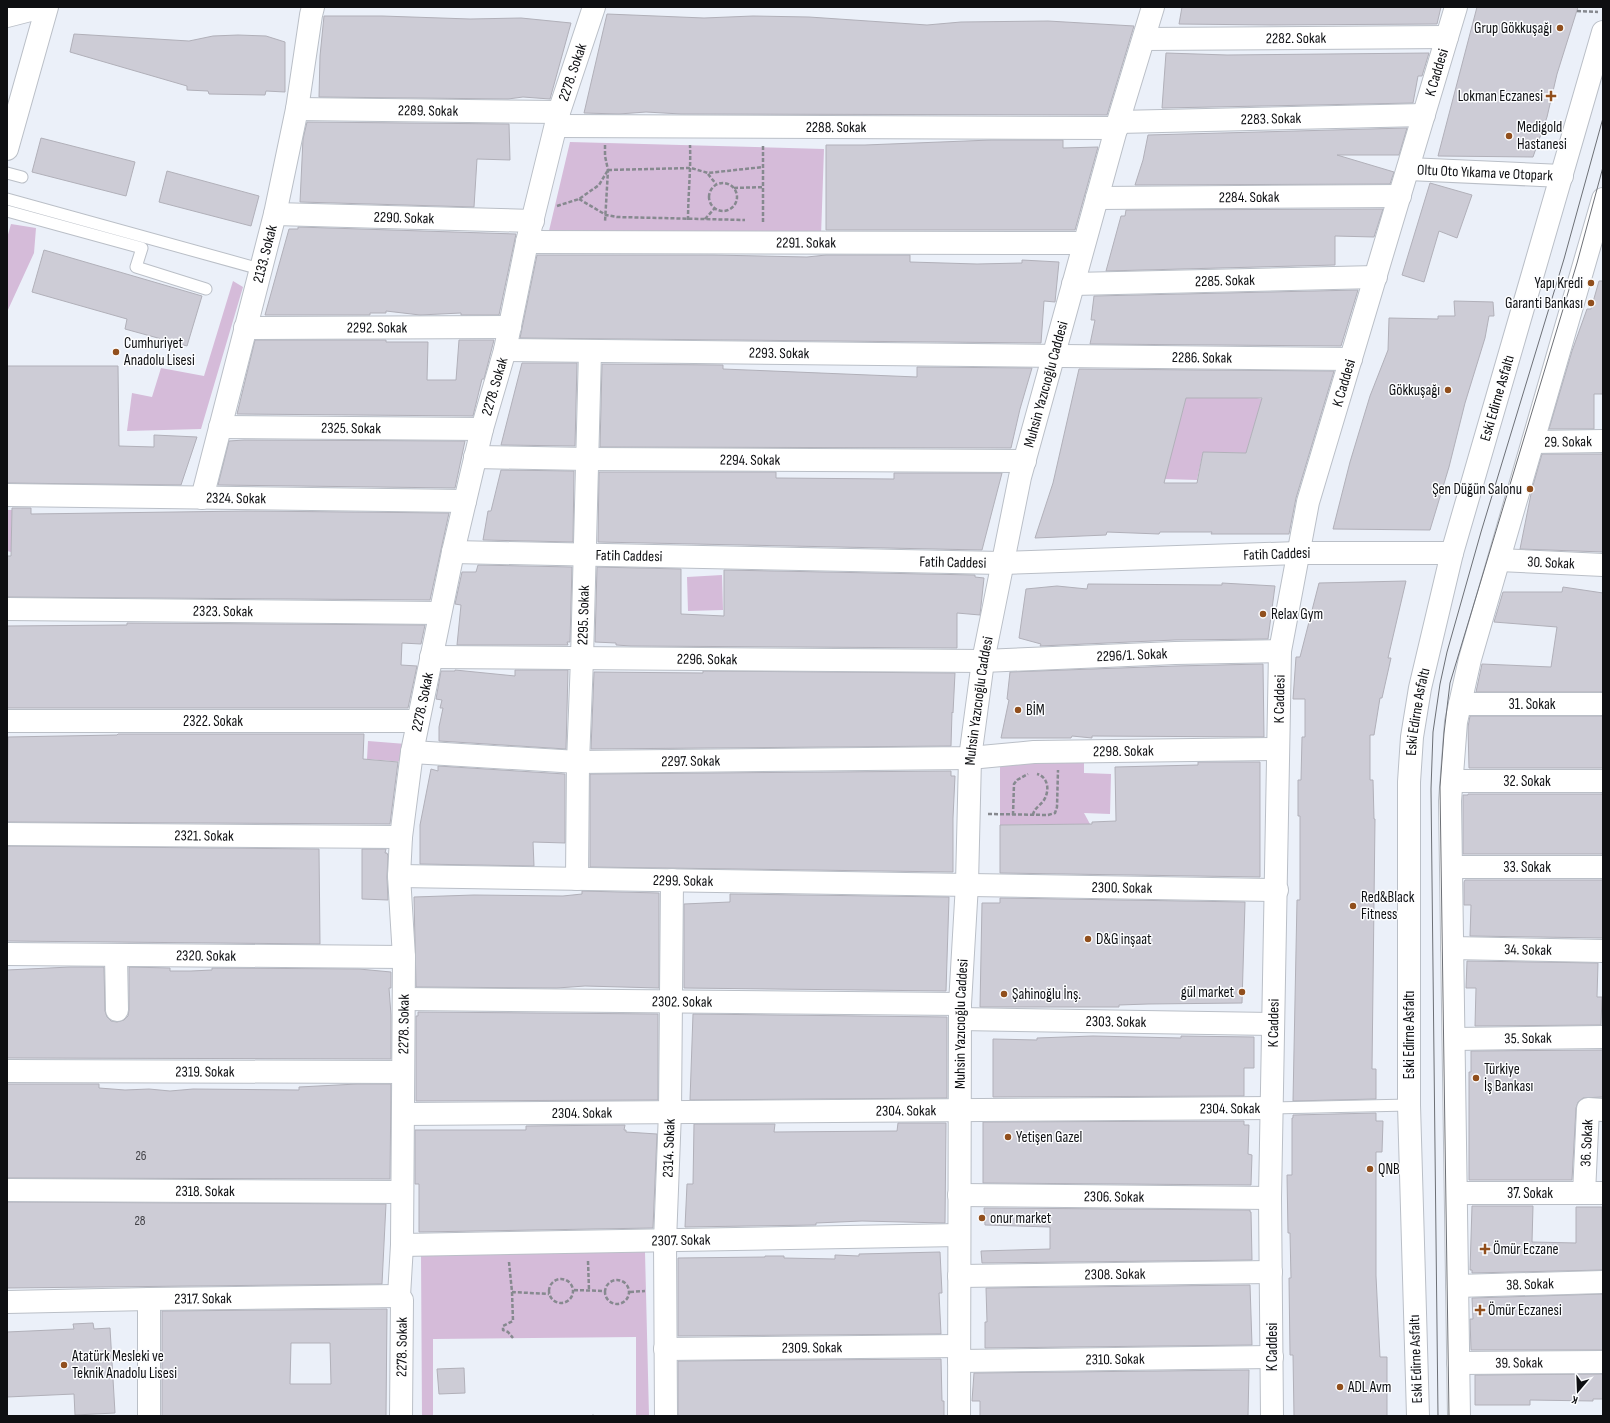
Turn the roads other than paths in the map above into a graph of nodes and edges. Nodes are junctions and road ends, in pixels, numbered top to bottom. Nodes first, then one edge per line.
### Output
1 (42, 7) edge
2 (47, 7) edge
3 (313, 7) edge
4 (594, 7) edge
5 (1153, 7) edge
6 (1456, 7) edge
7 (7, 16) edge
8 (1601, 22) edge
9 (1447, 37) junction
10 (1144, 39) junction
11 (297, 109) junction
12 (1424, 115) junction
13 (558, 119) junction
14 (1117, 125) junction
15 (7, 149) edge
16 (1408, 168) junction
17 (7, 173) edge
18 (1562, 176) junction
19 (22, 177) dead end
20 (1400, 196) junction
21 (1097, 198) junction
22 (7, 199) edge
23 (1603, 199) edge
24 (7, 211) edge
25 (275, 214) junction
26 (532, 221) junction
27 (527, 242) junction
28 (1084, 243) junction
29 (260, 269) junction
30 (1376, 277) junction
31 (1073, 284) junction
32 (206, 289) dead end
33 (510, 327) junction
34 (245, 328) junction
35 (505, 350) junction
36 (590, 351) junction
37 (1052, 357) junction
38 (1351, 359) junction
39 (220, 427) junction
40 (482, 429) junction
41 (1603, 441) edge
42 (1533, 442) junction
43 (475, 457) junction
44 (587, 459) junction
45 (1025, 461) junction
46 (7, 495) edge
47 (202, 498) junction
48 (465, 501) junction
49 (453, 552) junction
50 (1298, 553) junction
51 (1452, 554) junction
52 (585, 555) junction
53 (1499, 560) junction
54 (1002, 563) junction
55 (1603, 565) edge
56 (7, 609) edge
57 (440, 613) junction
58 (1280, 652) junction
59 (431, 657) junction
60 (582, 659) junction
61 (983, 661) junction
62 (1460, 704) junction
63 (1603, 704) edge
64 (7, 720) edge
65 (418, 721) junction
66 (1277, 749) junction
67 (412, 752) junction
68 (970, 758) junction
69 (578, 762) junction
70 (1452, 781) junction
71 (1603, 781) edge
72 (7, 834) edge
73 (401, 837) junction
74 (1603, 867) edge
75 (1451, 868) junction
76 (399, 876) junction
77 (577, 879) junction
78 (672, 880) junction
79 (967, 884) junction
80 (1277, 890) junction
81 (1452, 948) junction
82 (1603, 951) edge
83 (7, 954) edge
84 (116, 955) junction
85 (404, 957) junction
86 (404, 999) junction
87 (671, 1001) junction
88 (116, 1010) dead end
89 (960, 1011) junction
90 (1273, 1024) junction
91 (1603, 1037) edge
92 (1454, 1039) junction
93 (7, 1071) edge
94 (403, 1072) junction
95 (1409, 1105) junction
96 (1272, 1108) junction
97 (960, 1110) junction
98 (1603, 1110) edge
99 (670, 1112) junction
100 (403, 1114) junction
101 (7, 1190) edge
102 (402, 1192) junction
103 (1456, 1193) junction
104 (1594, 1193) edge
105 (959, 1194) junction
106 (1270, 1198) junction
107 (959, 1235) junction
108 (665, 1241) junction
109 (402, 1245) junction
110 (1271, 1272) junction
111 (959, 1276) junction
112 (1603, 1282) edge
113 (1457, 1286) junction
114 (398, 1296) junction
115 (149, 1299) junction
116 (7, 1302) edge
117 (666, 1349) junction
118 (959, 1353) junction
119 (1272, 1356) junction
120 (1603, 1362) edge
121 (1458, 1363) junction
122 (149, 1416) edge
123 (401, 1416) edge
124 (666, 1416) edge
125 (960, 1416) edge
126 (1272, 1416) edge
127 (1418, 1416) edge
128 (1459, 1416) edge

1 - 7 street
2 - 15 street
3 - 11 street, 2133. Sokak
4 - 13 street, 2278. Sokak
5 - 10 street, Muhsin Yazıcıoğlu Caddesi
6 - 9 street, K Caddesi
8 - 18 street, Eski Edirne Asfaltı
9 - 10 street, 2282. Sokak
9 - 12 street, K Caddesi
10 - 14 street, Muhsin Yazıcıoğlu Caddesi
11 - 13 street, 2289. Sokak
11 - 25 street, 2133. Sokak
12 - 14 street, 2283. Sokak
12 - 16 street, K Caddesi
13 - 14 street, 2288. Sokak
13 - 26 street, 2278. Sokak
14 - 21 street, Muhsin Yazıcıoğlu Caddesi
16 - 18 street, Oltu Oto Yıkama ve Otopark
16 - 20 street, K Caddesi
17 - 19 lane
18 - 51 street, Eski Edirne Asfaltı
20 - 21 street, 2284. Sokak
20 - 30 street, K Caddesi
21 - 28 street, Muhsin Yazıcıoğlu Caddesi
22 - 29 lane
23 - 42 street
24 - 32 lane
25 - 26 street, 2290. Sokak
25 - 29 street, 2133. Sokak
26 - 27 street, 2278. Sokak
27 - 28 street, 2291. Sokak
27 - 33 street, 2278. Sokak
28 - 31 street, Muhsin Yazıcıoğlu Caddesi
29 - 34 street, 2133. Sokak
30 - 31 street, 2285. Sokak
30 - 38 street, K Caddesi
31 - 37 street, Muhsin Yazıcıoğlu Caddesi
33 - 34 street, 2292. Sokak
33 - 35 street, 2278. Sokak
34 - 39 street, 2133. Sokak
35 - 36 street, 2293. Sokak
35 - 40 street, 2278. Sokak
36 - 37 street, 2293. Sokak
36 - 44 street, 2295. Sokak
37 - 38 street, 2286. Sokak
37 - 45 street, Muhsin Yazıcıoğlu Caddesi
38 - 50 street, K Caddesi
39 - 40 street, 2325. Sokak
39 - 47 street, 2133. Sokak
40 - 43 street, 2278. Sokak
41 - 42 street, 29. Sokak
42 - 53 street
43 - 44 street, 2294. Sokak
43 - 48 street, 2278. Sokak
44 - 45 street, 2294. Sokak
44 - 52 street, 2295. Sokak
45 - 54 street, Muhsin Yazıcıoğlu Caddesi
46 - 47 street, 2324. Sokak
47 - 48 street, 2324. Sokak
48 - 49 street, 2278. Sokak
49 - 52 street, Fatih Caddesi
49 - 57 street, 2278. Sokak
50 - 51 street, Fatih Caddesi
50 - 54 street, Fatih Caddesi
50 - 58 street, K Caddesi
51 - 95 street, Eski Edirne Asfaltı
52 - 54 street, Fatih Caddesi
52 - 60 street, 2295. Sokak
53 - 55 street, 30. Sokak
53 - 62 street
54 - 61 street, Muhsin Yazıcıoğlu Caddesi
56 - 57 street, 2323. Sokak
57 - 59 street, 2278. Sokak
58 - 61 street, 2296/1. Sokak
58 - 66 street, K Caddesi
59 - 60 street, 2296. Sokak
59 - 65 street, 2278. Sokak
60 - 61 street, 2296. Sokak
60 - 69 street, 2295. Sokak
61 - 68 street, Muhsin Yazıcıoğlu Caddesi
62 - 63 street, 31. Sokak
62 - 70 street
64 - 65 street, 2322. Sokak
65 - 67 street, 2278. Sokak
66 - 68 street, 2298. Sokak
66 - 80 street, K Caddesi
67 - 69 street, 2297. Sokak
67 - 73 street, 2278. Sokak
68 - 69 street, 2297. Sokak
68 - 79 street, Muhsin Yazıcıoğlu Caddesi
69 - 77 street, 2295. Sokak
70 - 71 street, 32. Sokak
70 - 75 street
72 - 73 street, 2321. Sokak
73 - 76 street, 2278. Sokak
74 - 75 street, 33. Sokak
75 - 81 street
76 - 77 street, 2299. Sokak
76 - 85 street, 2278. Sokak
77 - 78 street, 2299. Sokak
78 - 79 street, 2299. Sokak
78 - 87 street, 2314. Sokak
79 - 80 street, 2300. Sokak
79 - 89 street, Muhsin Yazıcıoğlu Caddesi
80 - 90 street, K Caddesi
81 - 82 street, 34. Sokak
81 - 92 street
83 - 84 street, 2320. Sokak
84 - 85 street, 2320. Sokak
84 - 88 street
85 - 86 street, 2278. Sokak
86 - 87 street, 2302. Sokak
86 - 94 street, 2278. Sokak
87 - 89 street, 2302. Sokak
87 - 99 street, 2314. Sokak
89 - 90 street, 2303. Sokak
89 - 97 street, Muhsin Yazıcıoğlu Caddesi
90 - 96 street, K Caddesi
91 - 92 street, 35. Sokak
92 - 103 street
93 - 94 street, 2319. Sokak
94 - 100 street, 2278. Sokak
95 - 96 lane, 2304. Sokak
95 - 127 street, Eski Edirne Asfaltı
96 - 97 street, 2304. Sokak
96 - 106 street, K Caddesi
97 - 99 street, 2304. Sokak
97 - 105 street, Muhsin Yazıcıoğlu Caddesi
98 - 104 street, 36. Sokak
99 - 100 street, 2304. Sokak
99 - 108 street, 2314. Sokak
100 - 102 street, 2278. Sokak
101 - 102 street, 2318. Sokak
102 - 109 street, 2278. Sokak
103 - 104 street, 37. Sokak
103 - 113 street
105 - 106 street, 2306. Sokak
105 - 107 street, Muhsin Yazıcıoğlu Caddesi
106 - 110 street, K Caddesi
107 - 108 street, 2307. Sokak
107 - 111 street, Muhsin Yazıcıoğlu Caddesi
108 - 109 street, 2307. Sokak
108 - 117 street, 2314. Sokak
109 - 114 street, 2278. Sokak
110 - 111 street, 2308. Sokak
110 - 119 street, K Caddesi
111 - 118 street, Muhsin Yazıcıoğlu Caddesi
112 - 113 street, 38. Sokak
113 - 121 street
114 - 115 street, 2317. Sokak
114 - 123 street, 2278. Sokak
115 - 116 street, 2317. Sokak
115 - 122 street
117 - 118 street, 2309. Sokak
117 - 124 street, 2314. Sokak
118 - 119 street, 2310. Sokak
118 - 125 street, Muhsin Yazıcıoğlu Caddesi
119 - 126 street, K Caddesi
120 - 121 street, 39. Sokak
121 - 128 street

